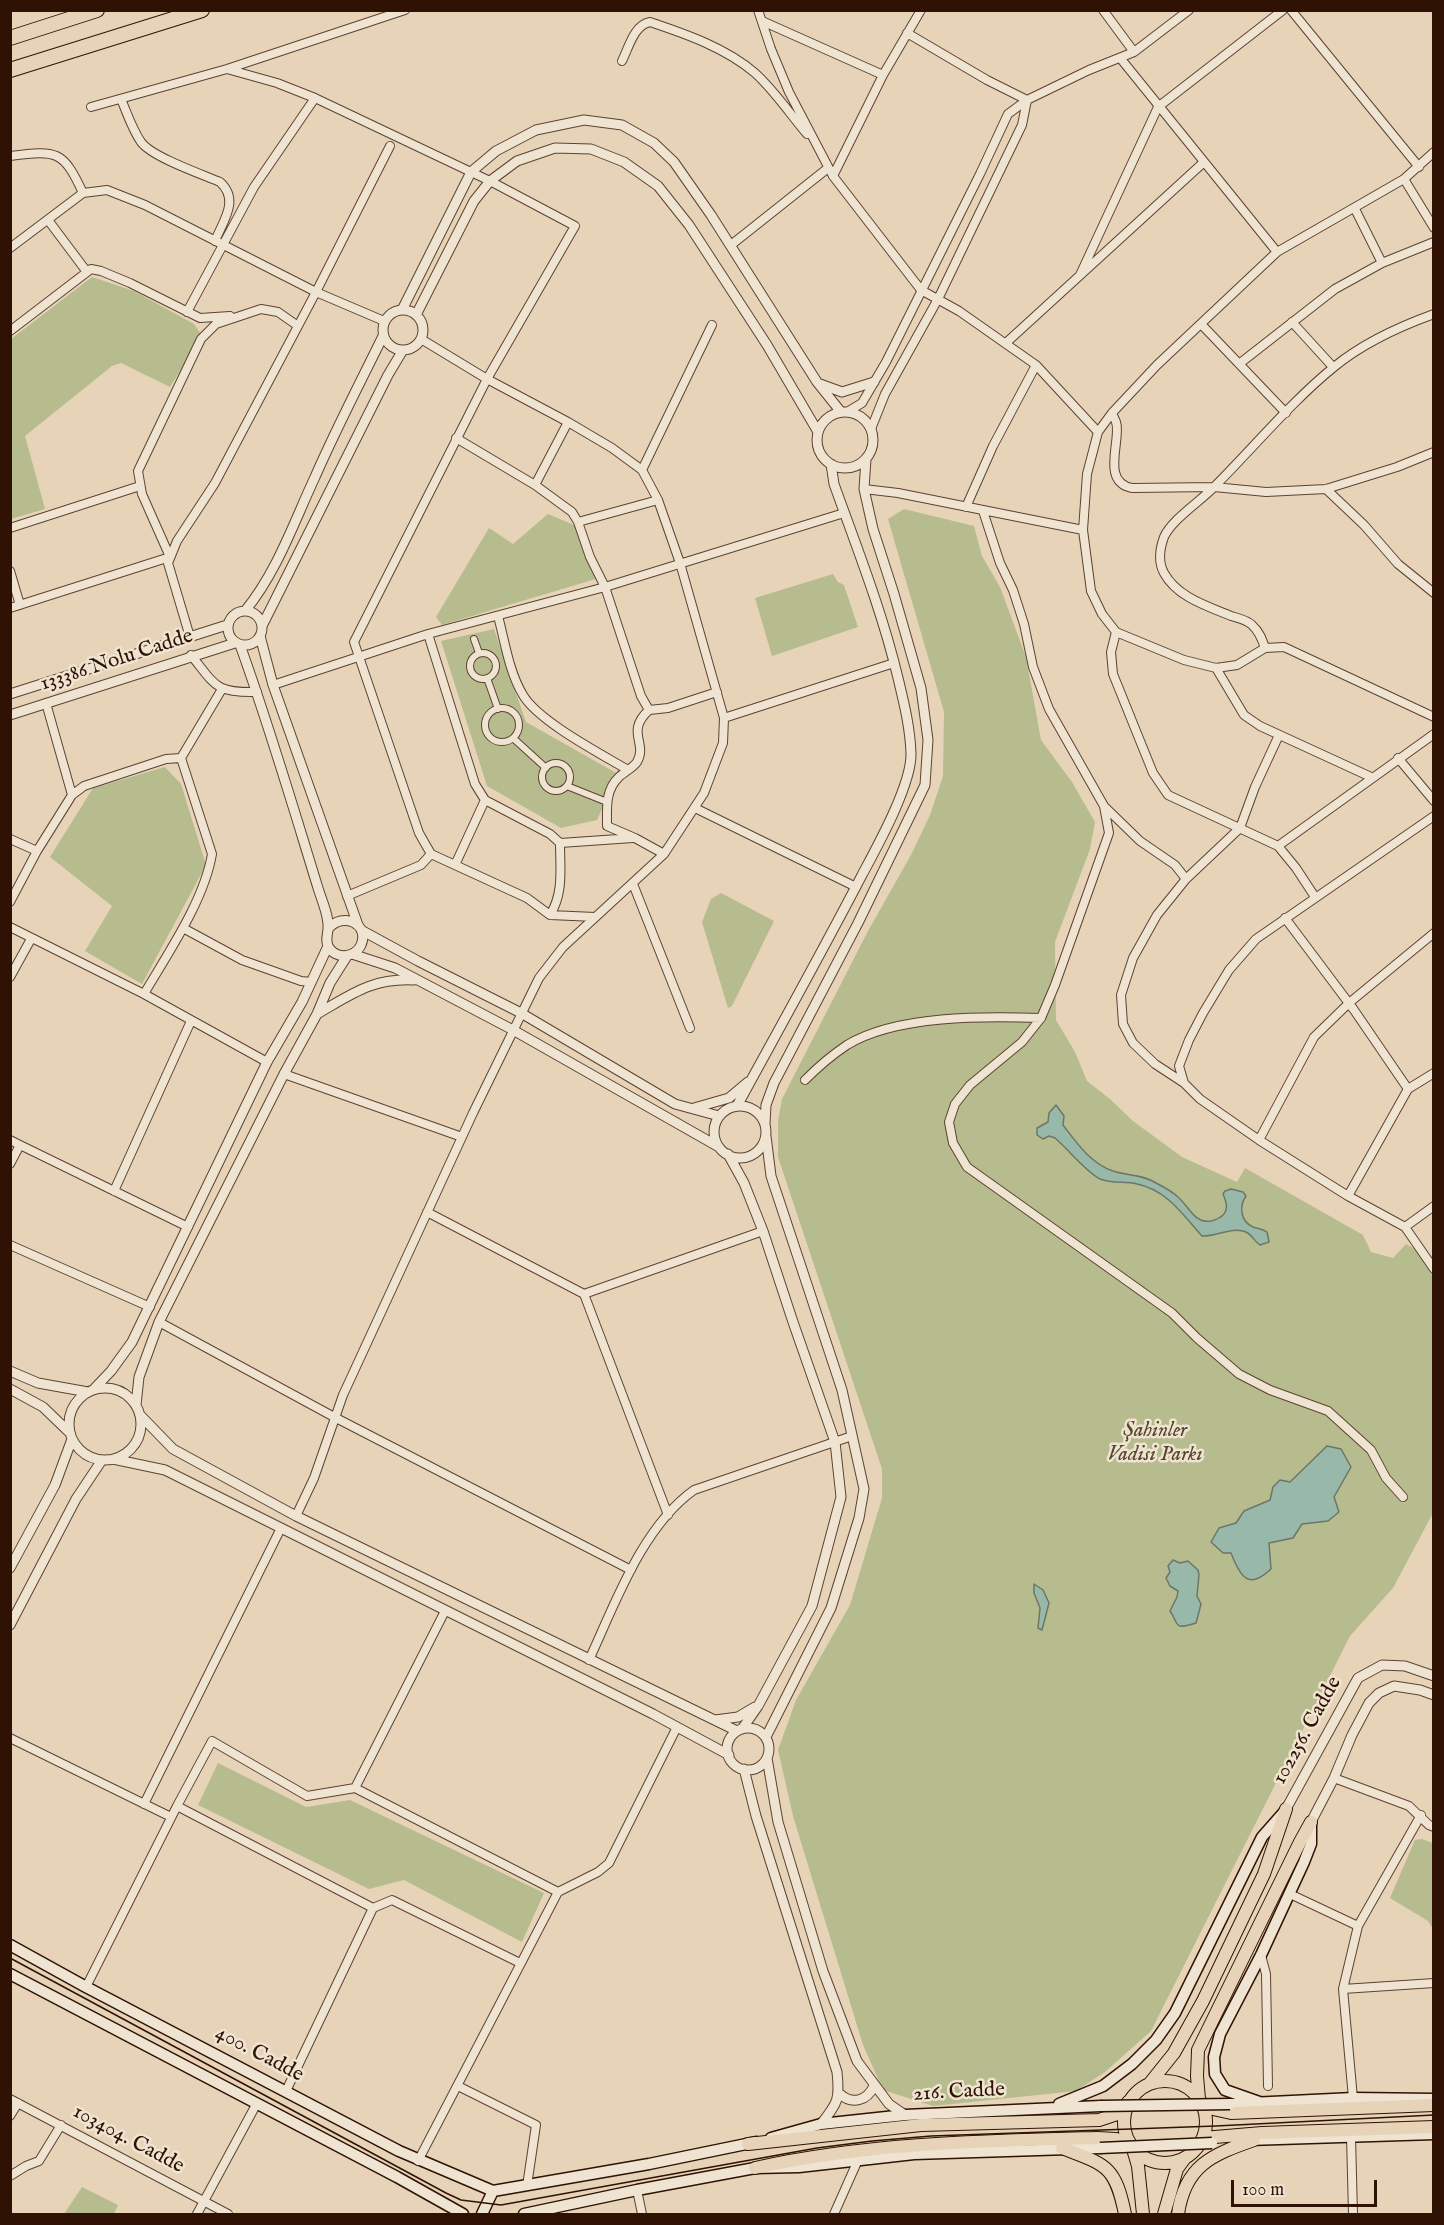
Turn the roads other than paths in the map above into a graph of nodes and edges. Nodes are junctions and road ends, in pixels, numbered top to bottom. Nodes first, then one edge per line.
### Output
1 (97, 10) edge
2 (202, 10) edge
3 (405, 10) edge
4 (758, 10) edge
5 (921, 10) edge
6 (1104, 10) edge
7 (1189, 10) edge
8 (1284, 10) edge
9 (1291, 10) edge
10 (762, 21) junction
11 (907, 33) junction
12 (10, 38) edge
13 (1134, 52) junction
14 (1121, 59) junction
15 (622, 61) dead end
16 (227, 69) junction
17 (10, 70) edge
18 (882, 75) junction
19 (315, 98) junction
20 (121, 99) junction
21 (1027, 100) junction
22 (91, 107) dead end
23 (1158, 107) junction
24 (814, 143) junction
25 (390, 146) dead end
26 (1434, 152) edge
27 (10, 156) edge
28 (1204, 162) junction
29 (1419, 167) junction
30 (828, 168) junction
31 (471, 171) junction
32 (833, 176) junction
33 (1404, 179) junction
34 (490, 180) junction
35 (83, 194) junction
36 (1355, 209) junction
37 (48, 220) junction
38 (1434, 228) edge
39 (1434, 242) edge
40 (218, 243) junction
41 (731, 245) junction
42 (10, 248) edge
43 (1277, 252) junction
44 (1382, 263) junction
45 (87, 272) junction
46 (1080, 275) junction
47 (921, 290) junction
48 (316, 292) junction
49 (938, 299) junction
50 (402, 310) junction
51 (187, 312) junction
52 (1434, 314) edge
53 (240, 315) junction
54 (416, 315) junction
55 (384, 321) junction
56 (1292, 322) junction
57 (1201, 324) junction
58 (712, 325) dead end
59 (298, 326) junction
60 (10, 331) edge
61 (383, 336) junction
62 (421, 339) junction
63 (1006, 342) junction
64 (403, 350) junction
65 (1239, 364) junction
66 (1036, 365) junction
67 (1333, 367) junction
68 (487, 379) junction
69 (874, 381) junction
70 (817, 382) junction
71 (844, 412) junction
72 (1286, 413) junction
73 (1112, 414) junction
74 (568, 422) junction
75 (871, 429) junction
76 (818, 432) junction
77 (1098, 432) junction
78 (456, 438) junction
79 (1434, 452) edge
80 (866, 459) junction
81 (831, 464) junction
82 (642, 470) junction
83 (140, 486) junction
84 (535, 486) junction
85 (1214, 488) junction
86 (864, 489) junction
87 (1326, 489) junction
88 (658, 500) junction
89 (966, 507) junction
90 (983, 511) junction
91 (844, 513) junction
92 (578, 522) junction
93 (10, 528) edge
94 (1083, 530) junction
95 (170, 557) junction
96 (680, 563) junction
97 (10, 572) edge
98 (604, 588) junction
99 (1434, 593) edge
100 (20, 605) junction
101 (10, 608) edge
102 (245, 611) junction
103 (498, 616) junction
104 (227, 625) junction
105 (261, 631) junction
106 (1116, 632) junction
107 (428, 634) junction
108 (190, 637) junction
109 (474, 639) dead end
110 (237, 644) junction
111 (1265, 648) junction
112 (479, 653) junction
113 (191, 656) junction
114 (357, 656) junction
115 (894, 663) junction
116 (1216, 668) junction
117 (487, 678) junction
118 (273, 685) junction
119 (222, 689) junction
120 (257, 692) junction
121 (717, 692) junction
122 (10, 694) edge
123 (46, 703) junction
124 (498, 709) junction
125 (649, 710) junction
126 (10, 715) edge
127 (1434, 717) edge
128 (724, 718) junction
129 (1434, 734) edge
130 (1279, 735) junction
131 (513, 738) junction
132 (181, 758) junction
133 (1398, 758) junction
134 (546, 768) junction
135 (628, 770) junction
136 (1371, 777) junction
137 (567, 786) junction
138 (72, 795) junction
139 (485, 800) junction
140 (1434, 801) edge
141 (607, 802) junction
142 (1104, 806) junction
143 (695, 808) junction
144 (1434, 816) edge
145 (1240, 828) junction
146 (635, 838) junction
147 (10, 839) edge
148 (560, 843) junction
149 (1278, 846) junction
150 (37, 851) junction
151 (431, 854) junction
152 (664, 854) junction
153 (455, 865) junction
154 (1186, 879) junction
155 (633, 884) junction
156 (856, 887) junction
157 (346, 896) junction
158 (1315, 897) junction
159 (10, 902) edge
160 (550, 915) junction
161 (595, 917) junction
162 (1285, 918) junction
163 (10, 927) edge
164 (183, 928) junction
165 (359, 928) junction
166 (328, 929) junction
167 (1434, 933) edge
168 (31, 939) junction
169 (328, 945) junction
170 (350, 955) junction
171 (10, 977) edge
172 (419, 981) junction
173 (311, 982) junction
174 (144, 994) junction
175 (1349, 1003) junction
176 (521, 1013) junction
177 (317, 1014) junction
178 (1041, 1018) junction
179 (191, 1021) junction
180 (690, 1028) dead end
181 (513, 1030) junction
182 (267, 1062) junction
183 (1434, 1073) edge
184 (284, 1074) junction
185 (752, 1079) junction
186 (805, 1080) dead end
187 (1184, 1083) junction
188 (1408, 1089) junction
189 (737, 1106) junction
190 (692, 1109) junction
191 (719, 1116) junction
192 (765, 1124) junction
193 (766, 1136) junction
194 (462, 1137) junction
195 (10, 1140) edge
196 (1260, 1140) junction
197 (20, 1145) junction
198 (719, 1147) junction
199 (728, 1154) junction
200 (10, 1164) edge
201 (114, 1191) junction
202 (1348, 1196) junction
203 (1434, 1206) edge
204 (428, 1212) junction
205 (188, 1227) junction
206 (1404, 1227) junction
207 (764, 1231) junction
208 (10, 1245) edge
209 (1434, 1269) edge
210 (584, 1294) junction
211 (150, 1307) junction
212 (159, 1322) junction
213 (10, 1371) edge
214 (10, 1389) edge
215 (90, 1391) junction
216 (136, 1405) junction
217 (140, 1415) junction
218 (336, 1418) junction
219 (71, 1436) junction
220 (852, 1436) junction
221 (836, 1442) junction
222 (113, 1459) junction
223 (102, 1460) junction
224 (1402, 1497) dead end
225 (668, 1515) junction
226 (296, 1516) junction
227 (281, 1528) junction
228 (10, 1569) edge
229 (630, 1570) junction
230 (445, 1611) junction
231 (10, 1625) edge
232 (589, 1660) junction
233 (1434, 1676) edge
234 (1434, 1695) edge
235 (758, 1706) junction
236 (714, 1721) junction
237 (677, 1727) junction
238 (739, 1730) junction
239 (766, 1737) junction
240 (10, 1738) edge
241 (729, 1755) junction
242 (767, 1758) junction
243 (744, 1769) junction
244 (1334, 1778) junction
245 (356, 1788) junction
246 (144, 1804) junction
247 (177, 1806) junction
248 (1286, 1809) junction
249 (1421, 1815) junction
250 (171, 1817) junction
251 (1311, 1822) junction
252 (1434, 1827) edge
253 (558, 1892) junction
254 (1290, 1894) junction
255 (373, 1908) junction
256 (1358, 1926) junction
257 (10, 1945) edge
258 (1261, 1955) junction
259 (520, 1963) junction
260 (10, 1974) edge
261 (1434, 1983) edge
262 (86, 1987) junction
263 (1343, 1989) junction
264 (1150, 2083) junction
265 (458, 2086) junction
266 (874, 2086) junction
267 (1268, 2086) dead end
268 (286, 2091) junction
269 (840, 2094) junction
270 (1353, 2098) junction
271 (1434, 2099) edge
272 (14, 2101) edge
273 (1128, 2102) junction
274 (257, 2103) junction
275 (1201, 2103) junction
276 (1262, 2103) junction
277 (1434, 2105) edge
278 (1050, 2107) junction
279 (905, 2115) junction
280 (10, 2116) edge
281 (820, 2124) junction
282 (61, 2125) junction
283 (1434, 2127) edge
284 (1434, 2134) edge
285 (1351, 2136) junction
286 (1207, 2140) junction
287 (1254, 2140) junction
288 (748, 2144) junction
289 (1131, 2145) junction
290 (1062, 2148) junction
291 (1185, 2158) junction
292 (858, 2160) junction
293 (418, 2161) junction
294 (755, 2168) junction
295 (10, 2175) edge
296 (527, 2186) junction
297 (637, 2190) junction
298 (493, 2191) junction
299 (205, 2201) junction
300 (577, 2203) junction
301 (459, 2213) edge
302 (197, 2214) edge
303 (228, 2214) edge
304 (482, 2214) edge
305 (524, 2214) edge
306 (562, 2214) edge
307 (642, 2214) edge
308 (834, 2214) edge
309 (1125, 2214) edge
310 (1143, 2214) edge
311 (1164, 2214) edge
312 (1178, 2214) edge
313 (1353, 2214) edge

1 - 12 highway
2 - 17 highway
3 - 16 street
4 - 10 street
5 - 11 street
6 - 13 street
7 - 13 street
8 - 23 street
9 - 29 street
10 - 18 street
10 - 24 street
11 - 18 street
11 - 21 street
13 - 14 street
14 - 21 street
14 - 23 street
15 - 24 street
16 - 19 street
16 - 20 street
18 - 32 street
19 - 31 street
19 - 40 street
20 - 22 street
20 - 40 street
21 - 47 street
21 - 49 street
23 - 28 street
23 - 46 street
24 - 30 street
25 - 48 street
26 - 29 street
27 - 35 street
28 - 43 street
28 - 46 street
29 - 33 street
30 - 32 street
30 - 41 street
31 - 34 street
31 - 41 street
31 - 50 street
32 - 47 street
33 - 36 street
33 - 38 street
34 - 54 street
34 - 68 street
34 - 76 street
35 - 37 street
35 - 40 street
36 - 43 street
36 - 44 street
37 - 42 street
37 - 45 street
39 - 44 street
40 - 48 street
40 - 51 street
41 - 70 street
43 - 57 street
44 - 56 street
45 - 51 street
45 - 60 street
46 - 63 street
47 - 49 street
47 - 69 street
48 - 55 street
48 - 59 street
49 - 63 street
49 - 75 street
50 - 54 street
50 - 55 street
51 - 53 street
52 - 67 street
53 - 59 street
53 - 83 street
54 - 62 street
55 - 61 street
56 - 65 street
56 - 67 street
57 - 65 street
57 - 73 street
58 - 82 street
59 - 95 street
61 - 64 street
61 - 102 street
62 - 64 street
62 - 68 street
63 - 66 street
64 - 105 street
65 - 72 street
66 - 77 street
66 - 89 street
67 - 72 street
68 - 74 street
68 - 78 street
69 - 70 street
69 - 71 street
70 - 71 street
71 - 75 street
71 - 76 street
72 - 85 street
73 - 77 street
73 - 85 street
74 - 82 street
74 - 84 street
75 - 80 street
76 - 81 street
77 - 94 street
78 - 84 street
78 - 114 street
79 - 87 street
80 - 81 street
80 - 86 street
81 - 91 street
82 - 88 street
83 - 93 street
83 - 95 street
84 - 92 street
85 - 87 street
85 - 111 street
86 - 89 street
86 - 192 street
87 - 99 street
88 - 92 street
88 - 96 street
89 - 90 street
90 - 94 street
90 - 142 street
91 - 96 street
91 - 115 street
92 - 98 street
94 - 106 street
95 - 100 street
95 - 108 street
96 - 98 street
96 - 121 street
97 - 100 street
98 - 103 street
98 - 125 street
100 - 101 street
102 - 104 street
102 - 105 street
103 - 107 street
103 - 135 street
104 - 108 street, 133386 Nolu Cadde
104 - 110 street
105 - 110 street
105 - 118 street
106 - 116 street
106 - 145 street
107 - 114 street
107 - 139 street
108 - 122 street, 133386 Nolu Cadde
109 - 112 street
110 - 113 street, 133386 Nolu Cadde
110 - 120 street
111 - 116 street
111 - 127 street
112 - 117 street
112 - 117 street
113 - 119 street
113 - 123 street, 133386 Nolu Cadde
114 - 118 street
114 - 151 street
115 - 128 street
115 - 156 street
116 - 130 street
117 - 124 street
118 - 157 street
119 - 120 street
119 - 132 street
120 - 166 street
121 - 125 street
121 - 128 street
123 - 126 street, 133386 Nolu Cadde
123 - 138 street
124 - 131 street
124 - 131 street
125 - 135 street
128 - 143 street
129 - 133 street
130 - 136 street
130 - 145 street
131 - 134 street
132 - 138 street
132 - 164 street
133 - 136 street
133 - 140 street
134 - 137 street
134 - 137 street
135 - 141 street
136 - 149 street
137 - 141 street
138 - 150 street
139 - 148 street
139 - 153 street
141 - 146 street
142 - 154 street
142 - 178 street
143 - 152 street
143 - 156 street
144 - 158 street
145 - 149 street
145 - 154 street
146 - 148 street
146 - 152 street
147 - 150 street
148 - 160 street
149 - 158 street
150 - 159 street
151 - 153 street
151 - 157 street
152 - 155 street
153 - 160 street
154 - 187 street
155 - 161 street
155 - 180 street
156 - 185 street
157 - 165 street
158 - 162 street
160 - 161 street
161 - 176 street
162 - 175 street
162 - 187 street
163 - 168 street
164 - 173 street
164 - 174 street
165 - 166 street
165 - 170 street
165 - 176 street
166 - 169 street
167 - 175 street
168 - 171 street
168 - 174 street
169 - 170 street
169 - 173 street
170 - 172 street
170 - 177 street
172 - 177 street
172 - 181 street
173 - 182 street
174 - 179 street
175 - 188 street
175 - 196 street
176 - 181 street
176 - 190 street
177 - 184 street
178 - 186 street
178 - 224 street
179 - 182 street
179 - 201 street
181 - 194 street
181 - 198 street
182 - 205 street
183 - 188 street
184 - 194 street
184 - 212 street
185 - 189 street
185 - 190 street
187 - 196 street
188 - 202 street
189 - 191 street
189 - 192 street
190 - 191 street
191 - 198 street
192 - 193 street
193 - 199 street
193 - 220 street
194 - 204 street
195 - 197 street
196 - 202 street
197 - 200 street
197 - 201 street
198 - 199 street
199 - 207 street
201 - 205 street
202 - 206 street
203 - 206 street
204 - 210 street
204 - 218 street
205 - 211 street
206 - 209 street
207 - 210 street
207 - 221 street
208 - 211 street
210 - 225 street
211 - 215 street
212 - 216 street
212 - 218 street
213 - 215 street
214 - 219 street
215 - 216 street
215 - 219 street
216 - 217 street
217 - 222 street
217 - 226 street
218 - 226 street
218 - 229 street
219 - 223 street
219 - 228 street
220 - 221 street
220 - 239 street
221 - 225 street
221 - 235 street
222 - 223 street
222 - 227 street
223 - 231 street
225 - 229 street
226 - 232 street
227 - 230 street
227 - 246 street
229 - 232 street
230 - 237 street
230 - 245 street
232 - 236 street
233 - 248 street, 102256. Cadde
234 - 244 street, 102256. Cadde
235 - 236 street
235 - 238 street
236 - 238 street
237 - 241 street
237 - 253 street
238 - 239 street
238 - 241 street
239 - 242 street
240 - 246 street
241 - 243 street
242 - 243 street
242 - 266 street
243 - 269 street
244 - 249 street
244 - 251 street, 102256. Cadde
245 - 247 street
245 - 253 street
246 - 250 street
247 - 250 street
247 - 255 street
248 - 264 main road
248 - 278 main road
249 - 252 street
249 - 256 street
250 - 262 street
251 - 254 main road
251 - 275 main road
253 - 259 street
254 - 256 street
254 - 258 main road
255 - 259 street
255 - 268 street
256 - 263 street
257 - 262 main road, 400. Cadde
258 - 267 street
258 - 276 main road
259 - 265 street
260 - 274 main road, 400. Cadde
261 - 263 street
262 - 268 main road, 400. Cadde
263 - 270 street
264 - 273 main road
264 - 275 main road
265 - 293 street
265 - 296 street
266 - 269 street
266 - 279 street
268 - 293 main road, 400. Cadde
269 - 281 street
270 - 271 main road, 216. Cadde
270 - 276 main road, 216. Cadde
272 - 280 street
272 - 282 street, 103404. Cadde
273 - 288 main road
273 - 289 main road
274 - 299 street
274 - 301 main road, 400. Cadde
275 - 277 main road
275 - 286 main road
276 - 278 main road, 216. Cadde, bridge
278 - 279 main road, 216. Cadde
279 - 281 main road, 216. Cadde
281 - 288 main road, 216. Cadde
282 - 295 street
282 - 299 street, 103404. Cadde
283 - 286 main road
284 - 285 main road
285 - 287 main road
285 - 313 street
286 - 287 main road
286 - 290 main road, bridge
286 - 291 main road
287 - 312 main road
288 - 296 main road, 216. Cadde
289 - 291 main road
289 - 294 main road
289 - 310 main road
290 - 292 main road
290 - 309 main road
291 - 311 main road
292 - 294 main road
292 - 308 street
293 - 298 main road, 400. Cadde
294 - 297 main road
296 - 298 main road, 216. Cadde
297 - 300 main road
297 - 307 street
298 - 304 main road
299 - 302 street
299 - 303 street, 103404. Cadde
300 - 305 main road
300 - 306 main road

